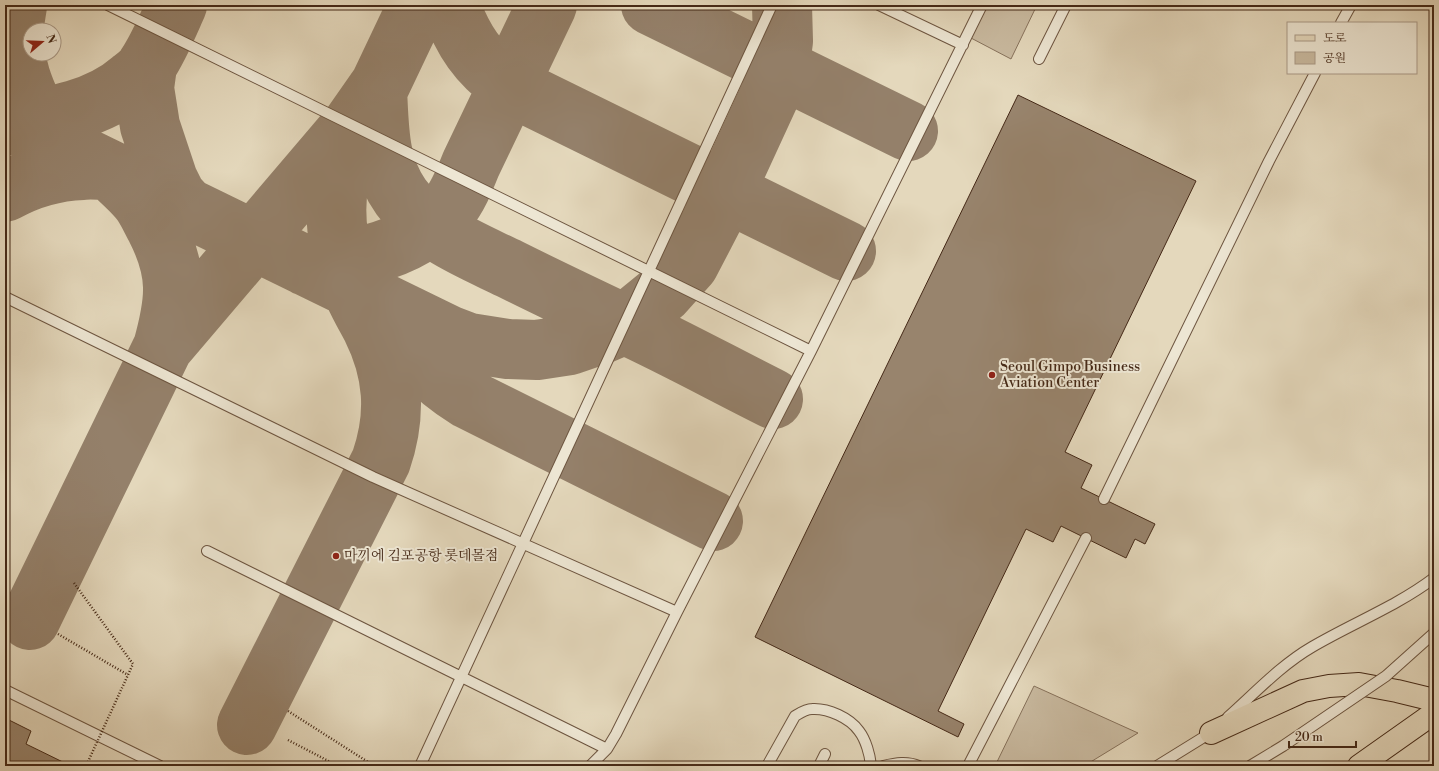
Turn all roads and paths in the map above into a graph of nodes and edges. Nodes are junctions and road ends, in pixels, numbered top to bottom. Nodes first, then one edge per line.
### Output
1 (108, 5) edge
2 (772, 5) edge
3 (879, 5) edge
4 (982, 5) edge
5 (1066, 5) edge
6 (1351, 5) edge
7 (1342, 22) edge
8 (963, 44) junction
9 (1039, 59) dead end
10 (1314, 74) edge
11 (649, 271) junction
12 (5, 297) edge
13 (811, 351) junction
14 (1104, 499) dead end
15 (1086, 538) dead end
16 (523, 544) junction
17 (207, 551) dead end
18 (1434, 578) edge
19 (74, 583) dead end
20 (676, 612) junction
21 (1434, 632) edge
22 (58, 634) dead end
23 (128, 675) junction
24 (461, 677) junction
25 (5, 690) edge
26 (1434, 700) edge
27 (288, 711) dead end
28 (1434, 713) edge
29 (1211, 733) junction
30 (288, 740) dead end
31 (607, 749) junction
32 (825, 754) dead end
33 (86, 766) edge
34 (160, 766) edge
35 (338, 766) edge
36 (366, 766) edge
37 (420, 766) edge
38 (590, 766) edge
39 (767, 766) edge
40 (819, 766) edge
41 (871, 766) edge
42 (883, 766) edge
43 (919, 766) edge
44 (968, 766) edge
45 (1157, 766) edge
46 (1250, 766) edge
47 (1359, 766) edge

1 - 11 lane
2 - 11 lane
3 - 8 lane
4 - 8 lane
5 - 9 lane
6 - 7 lane
8 - 13 lane
10 - 14 lane
11 - 13 lane
11 - 16 lane
12 - 16 lane
13 - 20 lane
15 - 44 lane
16 - 20 lane
16 - 24 lane
17 - 24 lane
18 - 29 lane
19 - 23 path, bridge
20 - 31 lane
21 - 46 lane, bridge
22 - 23 path
23 - 33 path, bridge
24 - 31 lane
24 - 37 lane
25 - 34 lane
26 - 29 main road
27 - 36 path, bridge
28 - 47 main road
29 - 45 lane
30 - 35 path, bridge
31 - 38 lane
32 - 40 lane
39 - 41 lane
42 - 43 lane

